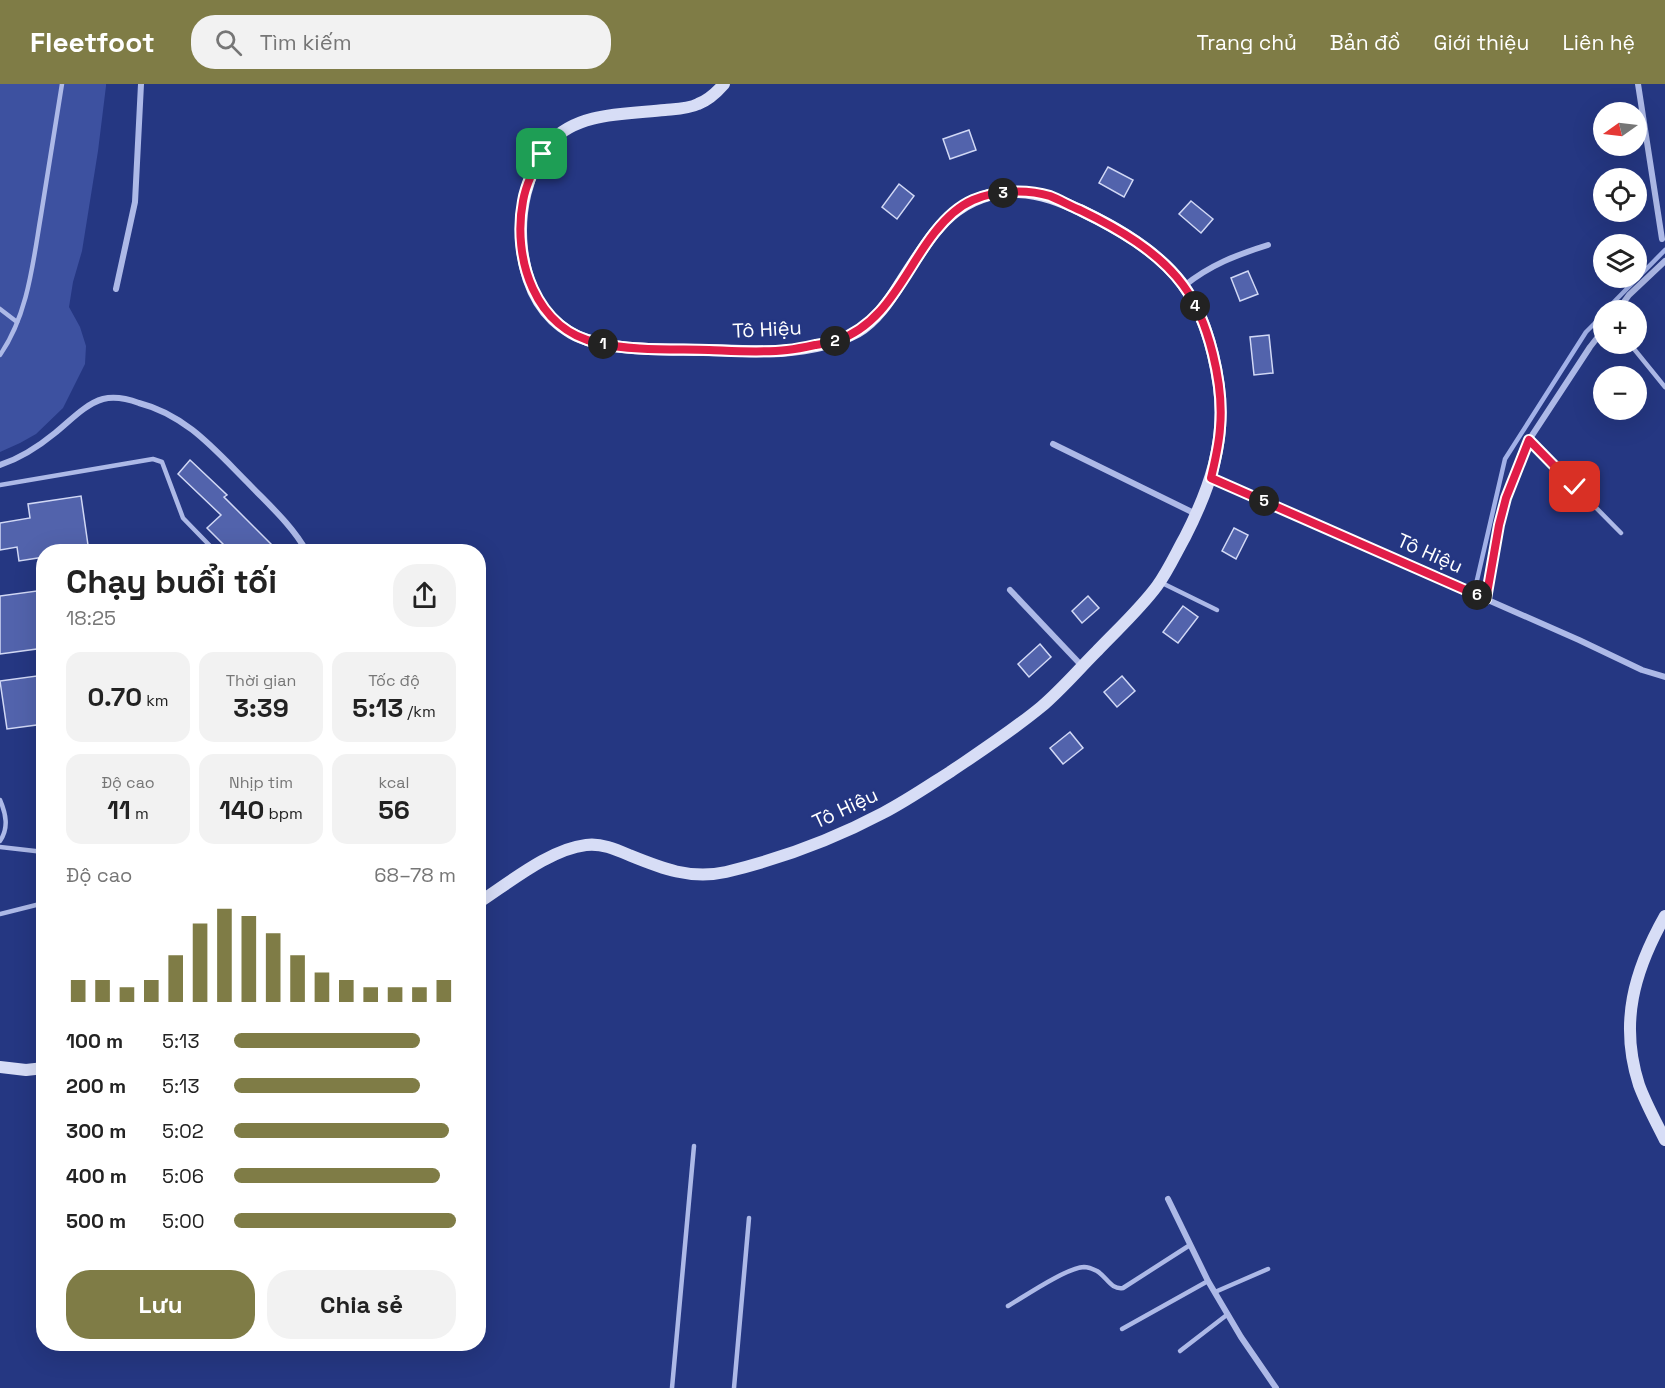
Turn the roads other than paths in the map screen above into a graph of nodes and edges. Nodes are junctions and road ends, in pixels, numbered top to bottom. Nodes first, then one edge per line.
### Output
1 (62, 84) edge
2 (141, 84) edge
3 (724, 84) edge
4 (1638, 84) edge
5 (1662, 239) dead end
6 (1268, 245) dead end
7 (1665, 261) edge
8 (1184, 286) junction
9 (116, 289) dead end
10 (1625, 300) edge
11 (0, 309) edge
12 (17, 322) junction
13 (1593, 342) edge
14 (1638, 354) edge
15 (0, 355) edge
16 (1665, 387) edge
17 (1529, 440) junction
18 (1053, 444) dead end
19 (0, 465) edge
20 (1211, 478) junction
21 (0, 485) edge
22 (1196, 514) junction
23 (1621, 533) dead end
24 (208, 544) edge
25 (303, 544) edge
26 (1160, 582) junction
27 (1010, 590) dead end
28 (1486, 599) junction
29 (1217, 610) dead end
30 (1082, 666) junction
31 (1665, 677) edge
32 (0, 800) edge
33 (0, 841) edge
34 (0, 847) edge
35 (36, 851) edge
36 (486, 898) edge
37 (36, 905) edge
38 (0, 914) edge
39 (1665, 916) edge
40 (0, 1067) edge
41 (36, 1069) edge
42 (1665, 1140) edge
43 (694, 1146) dead end
44 (1168, 1199) dead end
45 (749, 1218) dead end
46 (1190, 1245) junction
47 (1268, 1269) dead end
48 (1208, 1281) junction
49 (1215, 1292) junction
50 (1008, 1306) dead end
51 (1228, 1314) junction
52 (1122, 1329) dead end
53 (1180, 1351) dead end
54 (672, 1388) edge
55 (734, 1388) edge
56 (1276, 1388) edge

1 - 12 lane
2 - 9 street
3 - 8 street, Tô Hiệu
4 - 5 street
6 - 8 street
7 - 10 street
8 - 20 street, Tô Hiệu
11 - 12 lane
12 - 15 lane
13 - 17 street
14 - 16 lane
17 - 23 lane
17 - 28 street
18 - 22 street
19 - 25 street
20 - 22 street, Tô Hiệu
20 - 28 street, Tô Hiệu
21 - 24 lane
22 - 26 street, Tô Hiệu
26 - 29 lane
26 - 30 street, Tô Hiệu
27 - 30 street
28 - 31 street, Tô Hiệu
30 - 36 street, Tô Hiệu
32 - 33 lane
34 - 35 lane
37 - 38 lane
39 - 42 street
40 - 41 street
43 - 54 lane
44 - 46 street
45 - 55 lane
46 - 48 street
46 - 50 lane
47 - 49 lane
48 - 49 street
48 - 52 lane
49 - 51 street
51 - 53 lane
51 - 56 street

